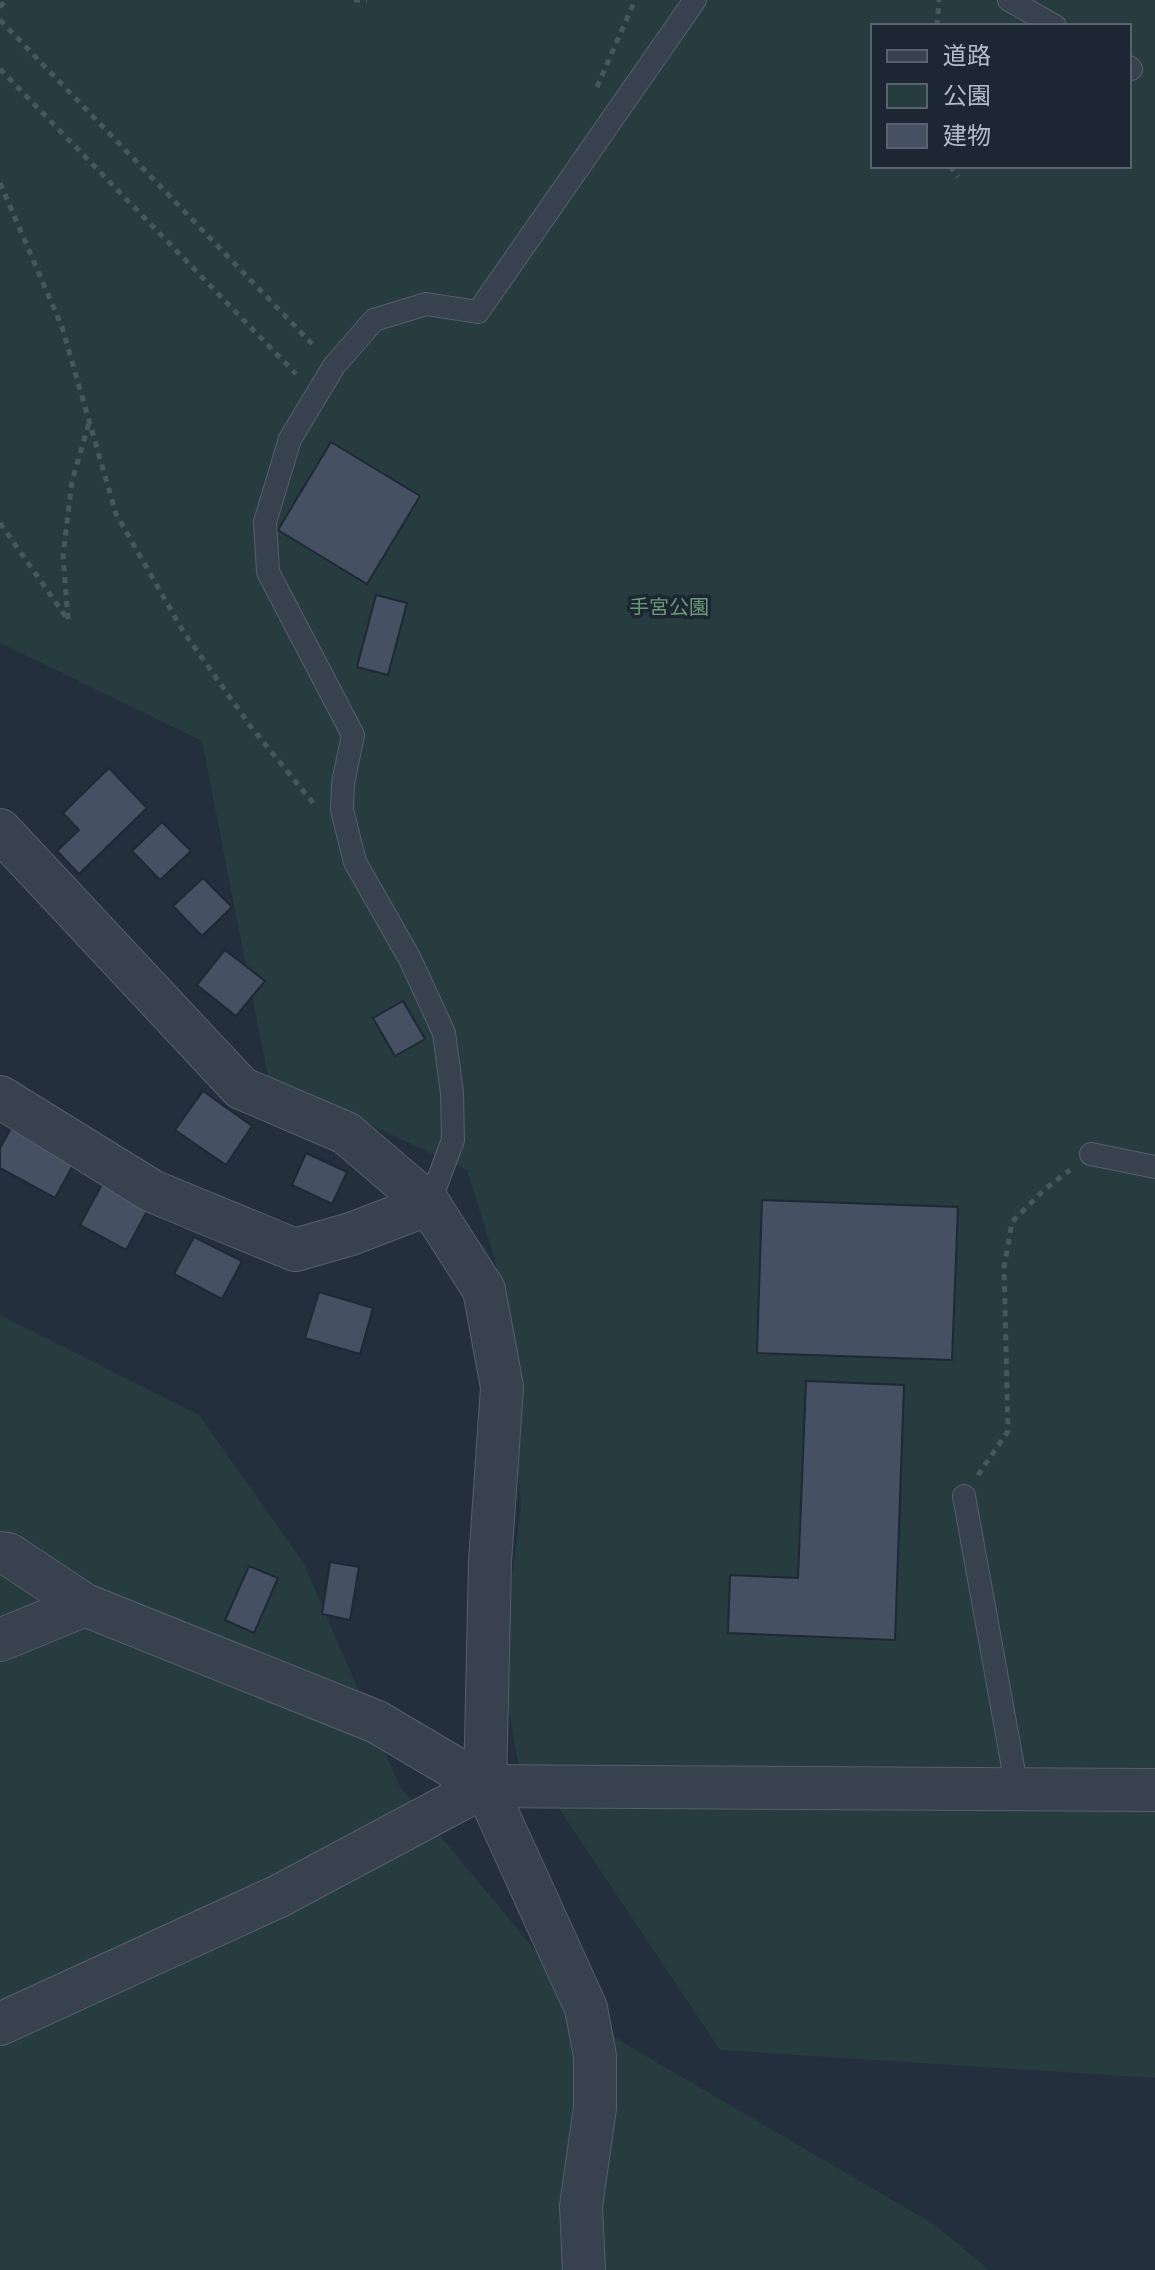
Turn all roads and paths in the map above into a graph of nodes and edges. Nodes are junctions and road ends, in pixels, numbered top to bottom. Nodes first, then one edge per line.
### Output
1 (6, 0) edge
2 (354, 0) edge
3 (367, 0) edge
4 (695, 0) edge
5 (939, 0) edge
6 (1009, 0) edge
7 (0, 7) edge
8 (0, 20) edge
9 (937, 24) edge
10 (1051, 24) edge
11 (0, 69) edge
12 (951, 168) edge
13 (958, 177) dead end
14 (0, 183) edge
15 (334, 366) junction
16 (316, 395) junction
17 (89, 423) junction
18 (0, 523) edge
19 (319, 811) dead end
20 (0, 830) edge
21 (0, 1097) edge
22 (1091, 1154) joint
23 (1155, 1167) edge
24 (429, 1204) junction
25 (964, 1496) joint
26 (0, 1553) edge
27 (85, 1605) junction
28 (0, 1640) edge
29 (485, 1786) junction
30 (1017, 1789) junction
31 (1155, 1790) edge
32 (0, 2024) edge
33 (584, 2270) edge

1 - 7 path
2 - 3 path
4 - 15 lane
5 - 9 path
6 - 10 lane
8 - 15 path
11 - 16 path
12 - 13 path
14 - 17 path
15 - 16 lane
16 - 24 lane
17 - 18 path
17 - 19 path
20 - 24 street
21 - 24 street
22 - 23 lane
22 - 25 path
24 - 29 street
25 - 30 lane
26 - 27 street
27 - 28 street
27 - 29 street
29 - 30 street
29 - 32 street
29 - 33 street
30 - 31 street

